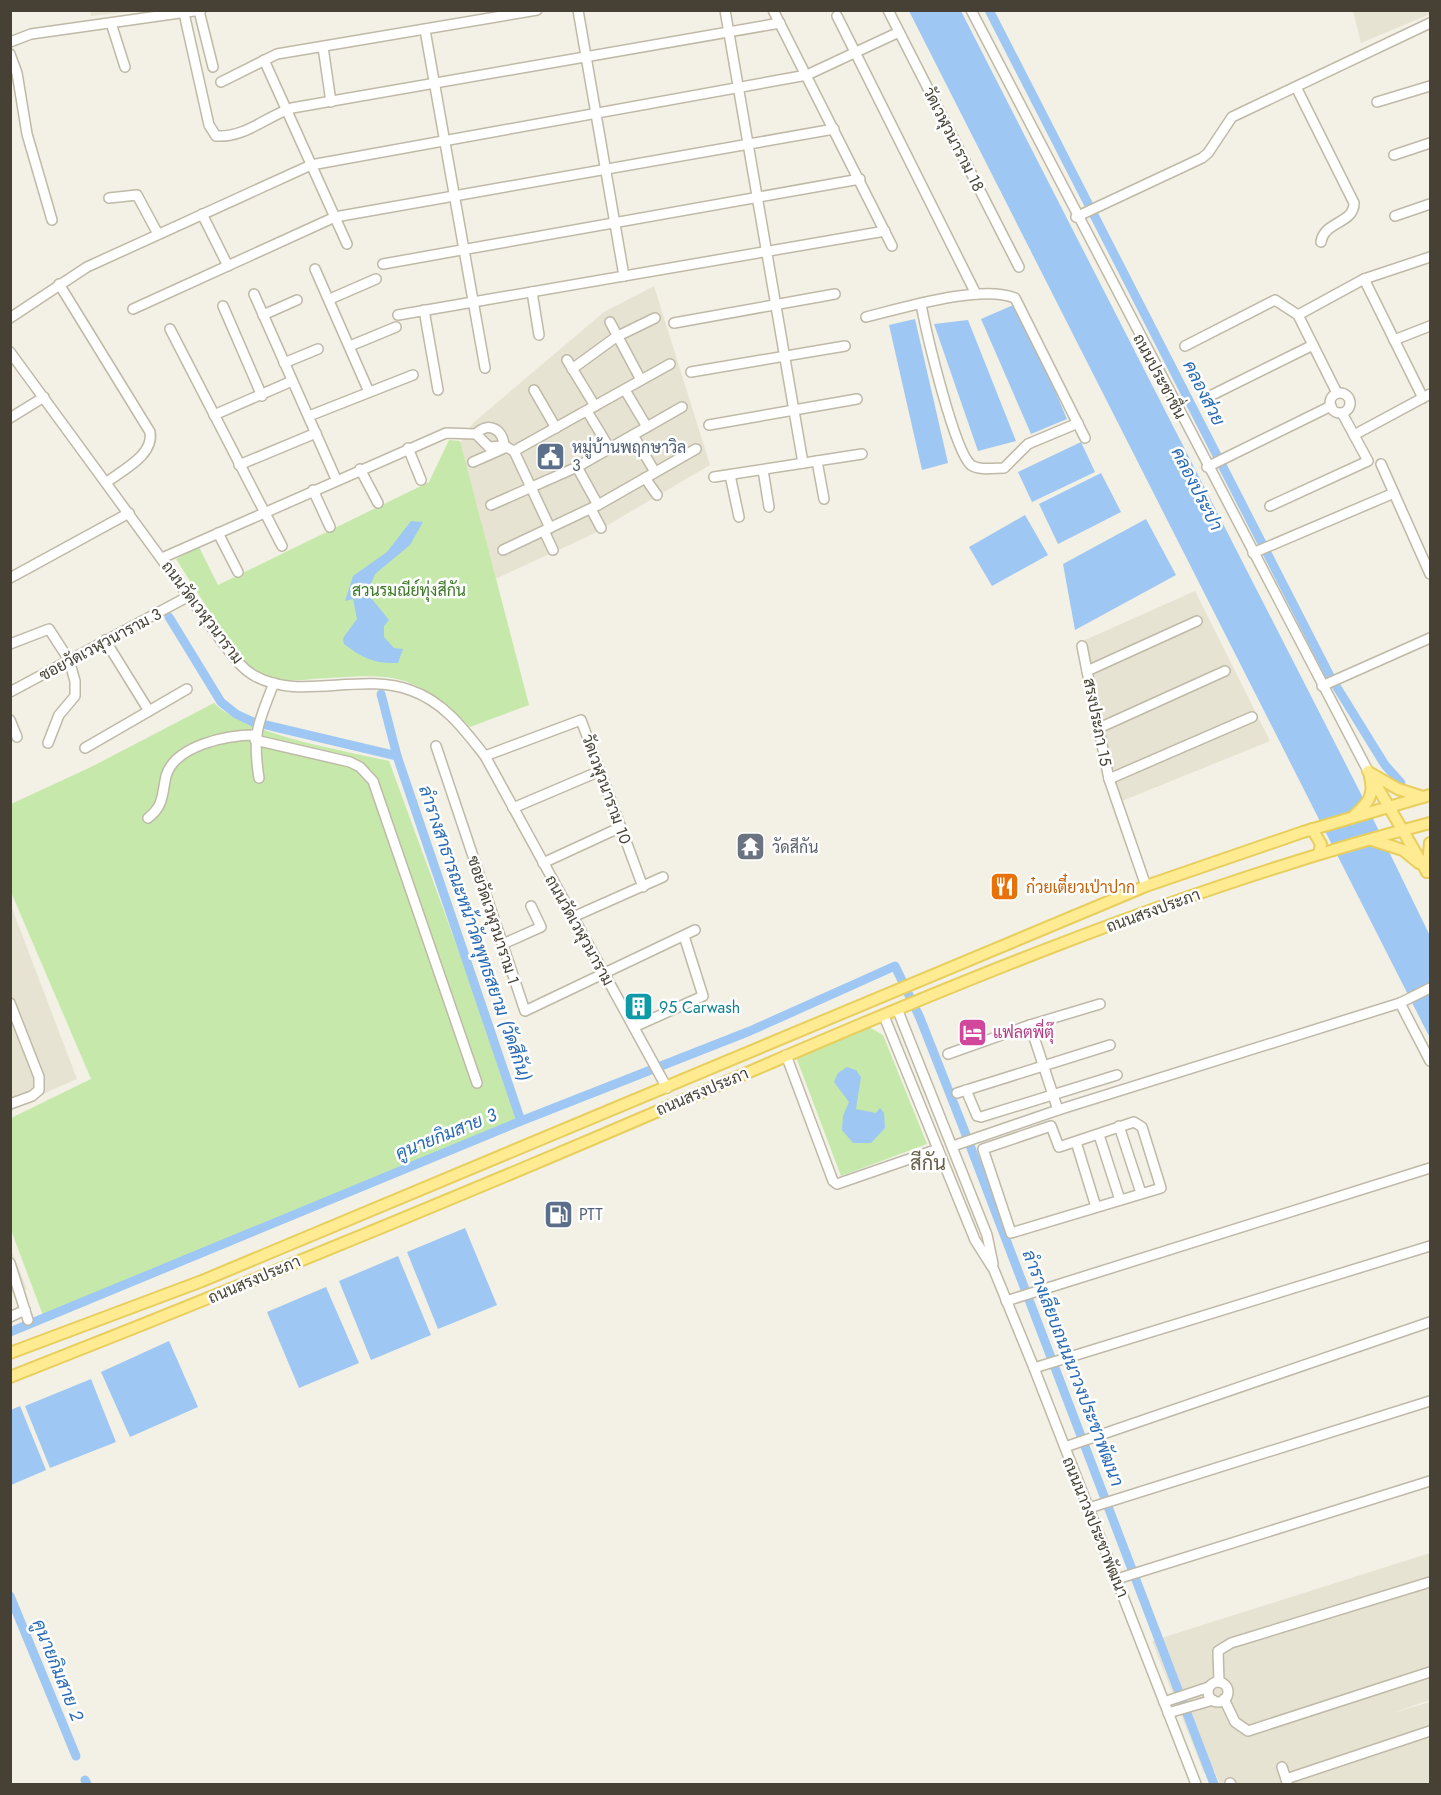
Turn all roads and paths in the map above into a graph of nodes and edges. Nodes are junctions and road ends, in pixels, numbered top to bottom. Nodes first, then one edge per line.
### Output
1 (537, 10) edge
2 (578, 10) edge
3 (725, 10) edge
4 (773, 10) edge
5 (888, 10) edge
6 (970, 10) edge
7 (200, 11) edge
8 (184, 13) junction
9 (130, 15) edge
10 (837, 16) dead end
11 (111, 22) junction
12 (780, 23) junction
13 (1431, 23) edge
14 (425, 30) junction
15 (899, 32) junction
16 (729, 33) junction
17 (10, 42) edge
18 (322, 47) junction
19 (855, 53) junction
20 (10, 54) edge
21 (586, 58) junction
22 (264, 60) junction
23 (125, 67) dead end
24 (213, 67) dead end
25 (807, 75) junction
26 (221, 82) dead end
27 (436, 84) junction
28 (1431, 86) edge
29 (1296, 87) junction
30 (738, 88) junction
31 (331, 102) junction
32 (1377, 102) dead end
33 (286, 110) junction
34 (596, 113) junction
35 (834, 129) junction
36 (446, 139) junction
37 (1431, 143) edge
38 (748, 144) junction
39 (1394, 155) dead end
40 (311, 165) junction
41 (605, 168) junction
42 (860, 180) junction
43 (456, 196) junction
44 (110, 198) dead end
45 (758, 198) junction
46 (1431, 204) edge
47 (202, 214) junction
48 (1076, 216) junction
49 (1395, 216) dead end
50 (335, 217) junction
51 (52, 220) dead end
52 (614, 223) junction
53 (885, 231) junction
54 (158, 234) junction
55 (1321, 242) dead end
56 (347, 244) dead end
57 (892, 246) dead end
58 (463, 249) junction
59 (766, 251) junction
60 (1431, 257) edge
61 (382, 264) dead end
62 (228, 266) junction
63 (1019, 267) dead end
64 (315, 269) dead end
65 (624, 276) junction
66 (376, 279) dead end
67 (1364, 279) junction
68 (59, 284) junction
69 (532, 292) junction
70 (254, 294) dead end
71 (835, 294) dead end
72 (976, 294) junction
73 (330, 299) junction
74 (297, 300) dead end
75 (474, 302) junction
76 (921, 304) junction
77 (774, 305) junction
78 (223, 306) dead end
79 (133, 309) dead end
80 (424, 310) junction
81 (263, 315) junction
82 (398, 315) dead end
83 (1298, 315) junction
84 (866, 316) dead end
85 (10, 318) edge
86 (655, 318) dead end
87 (610, 322) dead end
88 (674, 323) dead end
89 (1431, 326) edge
90 (396, 327) dead end
91 (170, 329) dead end
92 (539, 335) dead end
93 (616, 337) junction
94 (1394, 340) junction
95 (1313, 345) junction
96 (350, 346) junction
97 (845, 346) dead end
98 (1185, 346) dead end
99 (318, 349) dead end
100 (10, 352) edge
101 (785, 356) junction
102 (284, 363) junction
103 (670, 364) dead end
104 (485, 368) dead end
105 (691, 372) dead end
106 (413, 375) dead end
107 (641, 380) junction
108 (292, 381) junction
109 (438, 390) dead end
110 (534, 390) dead end
111 (625, 390) junction
112 (369, 392) junction
113 (1337, 393) junction
114 (1212, 395) dead end
115 (262, 396) junction
116 (1427, 396) edge
117 (44, 397) junction
118 (857, 399) dead end
119 (1331, 406) junction
120 (682, 407) dead end
121 (591, 408) junction
122 (794, 410) junction
123 (1342, 413) junction
124 (214, 415) junction
125 (309, 416) junction
126 (10, 418) edge
127 (1078, 423) junction
128 (709, 425) dead end
129 (647, 427) junction
130 (556, 428) junction
131 (316, 433) junction
132 (473, 434) junction
133 (633, 435) junction
134 (1354, 435) junction
135 (1085, 438) dead end
136 (408, 448) junction
137 (509, 448) junction
138 (610, 448) junction
139 (696, 448) dead end
140 (862, 454) dead end
141 (818, 461) junction
142 (473, 462) dead end
143 (803, 463) junction
144 (1381, 464) dead end
145 (239, 465) junction
146 (1209, 466) junction
147 (577, 467) junction
148 (360, 469) junction
149 (763, 470) junction
150 (655, 472) junction
151 (730, 475) junction
152 (714, 477) dead end
153 (645, 478) junction
154 (336, 479) junction
155 (421, 480) dead end
156 (107, 482) junction
157 (530, 488) junction
158 (313, 490) junction
159 (1394, 493) junction
160 (657, 495) dead end
161 (824, 499) dead end
162 (378, 503) dead end
163 (490, 505) dead end
164 (1270, 506) dead end
165 (595, 507) junction
166 (769, 507) dead end
167 (265, 512) junction
168 (129, 513) junction
169 (739, 517) dead end
170 (330, 527) dead end
171 (602, 528) dead end
172 (547, 529) junction
173 (218, 533) junction
174 (282, 546) dead end
175 (1261, 549) junction
176 (503, 550) dead end
177 (553, 550) dead end
178 (162, 558) junction
179 (238, 572) dead end
180 (1431, 574) edge
181 (10, 578) edge
182 (189, 596) junction
183 (1197, 621) dead end
184 (1431, 638) edge
185 (105, 640) junction
186 (10, 644) edge
187 (1082, 646) dead end
188 (69, 660) junction
189 (1087, 671) junction
190 (1225, 671) dead end
191 (1330, 682) junction
192 (274, 683) junction
193 (187, 688) dead end
194 (10, 692) edge
195 (149, 711) junction
196 (1252, 717) dead end
197 (10, 720) edge
198 (1099, 728) junction
199 (256, 735) junction
200 (17, 737) dead end
201 (48, 743) dead end
202 (436, 746) dead end
203 (85, 748) dead end
204 (484, 756) junction
205 (600, 771) junction
206 (1368, 771) junction
207 (260, 778) dead end
208 (1109, 779) junction
209 (1427, 796) edge
210 (1391, 807) junction
211 (513, 808) junction
212 (1370, 808) junction
213 (148, 818) dead end
214 (1431, 823) edge
215 (621, 827) junction
216 (1317, 828) junction
217 (1403, 830) junction
218 (1385, 839) junction
219 (1431, 843) edge
220 (1319, 854) junction
221 (543, 863) junction
222 (1429, 876) edge
223 (663, 877) dead end
224 (1146, 886) junction
225 (643, 887) junction
226 (531, 906) dead end
227 (573, 917) junction
228 (695, 930) dead end
229 (684, 936) junction
230 (1025, 937) junction
231 (503, 944) junction
232 (1034, 956) junction
233 (604, 974) junction
234 (1431, 988) edge
235 (895, 993) junction
236 (877, 1000) junction
237 (1404, 1001) junction
238 (10, 1003) edge
239 (1100, 1004) dead end
240 (903, 1009) junction
241 (884, 1016) junction
242 (1029, 1025) junction
243 (634, 1027) junction
244 (21, 1032) junction
245 (10, 1037) edge
246 (1110, 1045) dead end
247 (948, 1053) dead end
248 (786, 1055) junction
249 (1431, 1061) edge
250 (1044, 1066) junction
251 (1117, 1075) dead end
252 (477, 1083) dead end
253 (667, 1088) junction
254 (1053, 1095) junction
255 (10, 1104) edge
256 (1058, 1110) junction
257 (1119, 1126) junction
258 (1099, 1134) junction
259 (1076, 1142) junction
260 (953, 1146) junction
261 (938, 1149) junction
262 (1431, 1168) edge
263 (1141, 1193) junction
264 (1120, 1200) junction
265 (1096, 1207) junction
266 (1431, 1246) edge
267 (11, 1264) edge
268 (994, 1270) junction
269 (202, 1281) junction
270 (209, 1298) junction
271 (1006, 1301) junction
272 (10, 1317) edge
273 (1431, 1322) edge
274 (10, 1353) edge
275 (1034, 1368) junction
276 (10, 1377) edge
277 (1431, 1401) edge
278 (1065, 1447) junction
279 (1431, 1481) edge
280 (1093, 1507) junction
281 (1122, 1577) junction
282 (1431, 1582) edge
283 (1431, 1672) edge
284 (1219, 1682) junction
285 (1209, 1687) junction
286 (1224, 1699) junction
287 (1213, 1700) junction
288 (1164, 1702) junction
289 (1168, 1713) junction
290 (1431, 1731) edge
291 (1282, 1767) dead end
292 (1287, 1782) edge
293 (1196, 1785) edge

1 - 14 street
2 - 21 street
3 - 16 street
4 - 12 street
5 - 15 street, วัดเวฬุวนาราม 18
6 - 48 street, ถนนประชาชื่น
7 - 8 street
7 - 24 street
8 - 9 street
8 - 33 street
9 - 11 street
10 - 19 street
11 - 17 street
11 - 23 street
12 - 16 street
12 - 25 street
13 - 29 street
14 - 18 street
14 - 27 street
15 - 19 street
15 - 63 street, วัดเวฬุวนาราม 18
16 - 21 street
16 - 30 street
18 - 22 street
18 - 31 street
19 - 25 street
19 - 72 street
20 - 51 street
21 - 27 street
21 - 34 street
22 - 26 street
22 - 33 street
25 - 30 street
25 - 35 street
27 - 31 street
27 - 36 street
28 - 32 street
29 - 48 street
29 - 55 street
30 - 34 street
30 - 38 street
31 - 33 street
33 - 40 street
34 - 36 street
34 - 41 street
35 - 38 street
35 - 42 street
36 - 40 street
36 - 43 street
37 - 39 street
38 - 41 street
38 - 45 street
40 - 47 street
40 - 50 street
41 - 43 street
41 - 52 street
42 - 45 street
42 - 53 street
43 - 50 street
43 - 58 street
44 - 54 street
45 - 52 street
45 - 59 street
46 - 49 street
47 - 54 street
47 - 62 street
48 - 146 street, ถนนประชาชื่น
50 - 56 street
50 - 62 street
52 - 58 street
52 - 65 street
53 - 57 street
53 - 59 street
54 - 68 street
58 - 61 street
58 - 75 street
59 - 65 street
59 - 77 street
60 - 67 street
62 - 79 street
64 - 73 street
65 - 69 street
66 - 73 street
67 - 83 street
67 - 94 street
68 - 85 street
68 - 156 street
69 - 75 street
69 - 92 street
70 - 81 street
71 - 77 street
72 - 76 street
72 - 127 street
73 - 96 street
74 - 81 street
75 - 80 street
75 - 104 street
76 - 84 street
76 - 127 street
77 - 88 street
77 - 101 street
78 - 115 street
80 - 82 street
80 - 109 street
81 - 102 street
83 - 95 street
83 - 98 street
86 - 93 street
87 - 93 street
89 - 94 street
90 - 96 street
91 - 124 street
93 - 107 street
93 - 121 street
94 - 116 street
95 - 113 street
95 - 114 street
96 - 112 street
97 - 101 street
99 - 102 street
100 - 117 street, ถนนวัดเวฬุวนาราม
101 - 105 street
101 - 122 street
102 - 108 street
103 - 107 street
106 - 112 street
107 - 111 street
108 - 115 street
108 - 125 street
110 - 130 street
111 - 121 street
111 - 129 street
112 - 125 street
113 - 119 street
113 - 123 street
115 - 124 street
116 - 134 street
117 - 126 street
117 - 156 street, ถนนวัดเวฬุวนาราม
118 - 122 street
119 - 123 street
119 - 146 street
120 - 129 street
121 - 130 street
121 - 138 street
122 - 128 street
122 - 143 street
123 - 134 street
124 - 145 street
125 - 131 street
127 - 135 street
129 - 133 street
130 - 137 street
131 - 145 street
131 - 154 street
132 - 136 street
132 - 137 street
132 - 137 street
133 - 138 street
133 - 150 street
134 - 164 street
136 - 148 street
136 - 155 street
137 - 142 street
137 - 157 street
138 - 147 street
139 - 150 street
140 - 141 street
141 - 143 street
141 - 161 street
143 - 149 street
144 - 159 street
145 - 167 street
146 - 175 street, ถนนประชาชื่น
147 - 157 street
147 - 165 street
148 - 154 street
148 - 162 street
149 - 151 street
149 - 166 street
150 - 153 street
151 - 152 street
151 - 169 street
153 - 160 street
153 - 165 street
154 - 158 street
156 - 168 street, ถนนวัดเวฬุวนาราม
157 - 163 street
157 - 172 street
158 - 167 street
158 - 170 street
159 - 175 street
159 - 180 street
165 - 171 street
165 - 172 street
167 - 173 street
167 - 174 street
168 - 178 street, ถนนวัดเวฬุวนาราม
168 - 181 street
172 - 176 street
172 - 177 street
173 - 178 street
173 - 179 street
175 - 191 street, ถนนประชาชื่น
178 - 182 street, ถนนวัดเวฬุวนาราม
182 - 185 street, ซอยวัดเวฬุวนาราม 3
182 - 192 street, ถนนวัดเวฬุวนาราม
183 - 189 street, สรงประภา 15
184 - 191 street
185 - 188 street, ซอยวัดเวฬุวนาราม 3
185 - 195 street
186 - 188 street
187 - 189 street
188 - 194 street, ซอยวัดเวฬุวนาราม 3
188 - 201 street
189 - 198 street, สรงประภา 15
190 - 198 street
191 - 206 street, ถนนประชาชื่น
192 - 199 street
192 - 204 street, ถนนวัดเวฬุวนาราม
193 - 195 street
195 - 203 street
196 - 208 street
197 - 200 street
198 - 208 street, สรงประภา 15
199 - 207 street
199 - 213 street
199 - 252 street
202 - 231 street, ซอยวัดเวฬุวนาราม 1
204 - 205 street, วัดเวฬุวนาราม 10
204 - 211 street, ถนนวัดเวฬุวนาราม
205 - 211 street
205 - 215 street, วัดเวฬุวนาราม 10
206 - 209 main road
206 - 210 main road
206 - 212 main road
208 - 224 street, สรงประภา 15
209 - 210 main road
210 - 212 main road
210 - 217 main road
211 - 221 street, ถนนวัดเวฬุวนาราม
212 - 216 main road, ถนนสรงประภา
214 - 217 main road, ถนนสรงประภา
215 - 221 street
215 - 225 street, วัดเวฬุวนาราม 10
216 - 220 main road
216 - 224 main road, ถนนสรงประภา
217 - 218 main road, ถนนสรงประภา
217 - 222 main road
218 - 220 main road, ถนนสรงประภา
218 - 222 main road
219 - 222 main road
220 - 232 main road, ถนนสรงประภา
221 - 227 street, ถนนวัดเวฬุวนาราม
223 - 225 street
224 - 230 main road, ถนนสรงประภา
225 - 227 street
226 - 231 street
227 - 233 street, ถนนวัดเวฬุวนาราม
228 - 229 street
229 - 233 street
229 - 243 street
230 - 232 main road
230 - 235 main road, ถนนสรงประภา
231 - 233 street, ซอยวัดเวฬุวนาราม 1
232 - 240 main road, ถนนสรงประภา
233 - 243 street, ถนนวัดเวฬุวนาราม
234 - 237 street
235 - 236 main road, ถนนสรงประภา
235 - 240 main road
236 - 241 main road
236 - 253 main road, ถนนสรงประภา
237 - 249 street
237 - 256 street
238 - 244 street
239 - 242 street
240 - 241 main road, ถนนสรงประภา
240 - 260 street, ถนนนาวงประชาพัฒนา
241 - 248 main road, ถนนสรงประภา
241 - 261 street, ถนนนาวงประชาพัฒนา
242 - 247 street
242 - 250 street
243 - 253 street, ถนนวัดเวฬุวนาราม
244 - 245 street
244 - 255 street
246 - 250 street
248 - 261 street
248 - 270 main road, ถนนสรงประภา
250 - 254 street
250 - 254 street
251 - 254 street
253 - 269 main road, ถนนสรงประภา
254 - 256 street
256 - 260 street
257 - 258 street
257 - 263 street
257 - 263 street
258 - 259 street
258 - 264 street
259 - 265 street
259 - 265 street
260 - 268 street, ถนนนาวงประชาพัฒนา
261 - 268 street, ถนนนาวงประชาพัฒนา
262 - 271 street
263 - 264 street
264 - 265 street
266 - 275 street
267 - 272 street
268 - 271 street, ถนนนาวงประชาพัฒนา
269 - 270 main road
269 - 274 main road, ถนนสรงประภา
270 - 276 main road, ถนนสรงประภา
271 - 275 street, ถนนนาวงประชาพัฒนา
273 - 278 street
275 - 278 street, ถนนนาวงประชาพัฒนา
277 - 280 street
278 - 280 street, ถนนนาวงประชาพัฒนา
279 - 281 street
280 - 281 street, ถนนนาวงประชาพัฒนา
281 - 288 street, ถนนนาวงประชาพัฒนา
282 - 284 street
283 - 286 street
284 - 285 street
284 - 286 street
285 - 287 street
285 - 288 street
286 - 287 street
287 - 289 street
288 - 289 street, ถนนนาวงประชาพัฒนา
289 - 293 street, ถนนนาวงประชาพัฒนา
290 - 292 street
291 - 292 street

